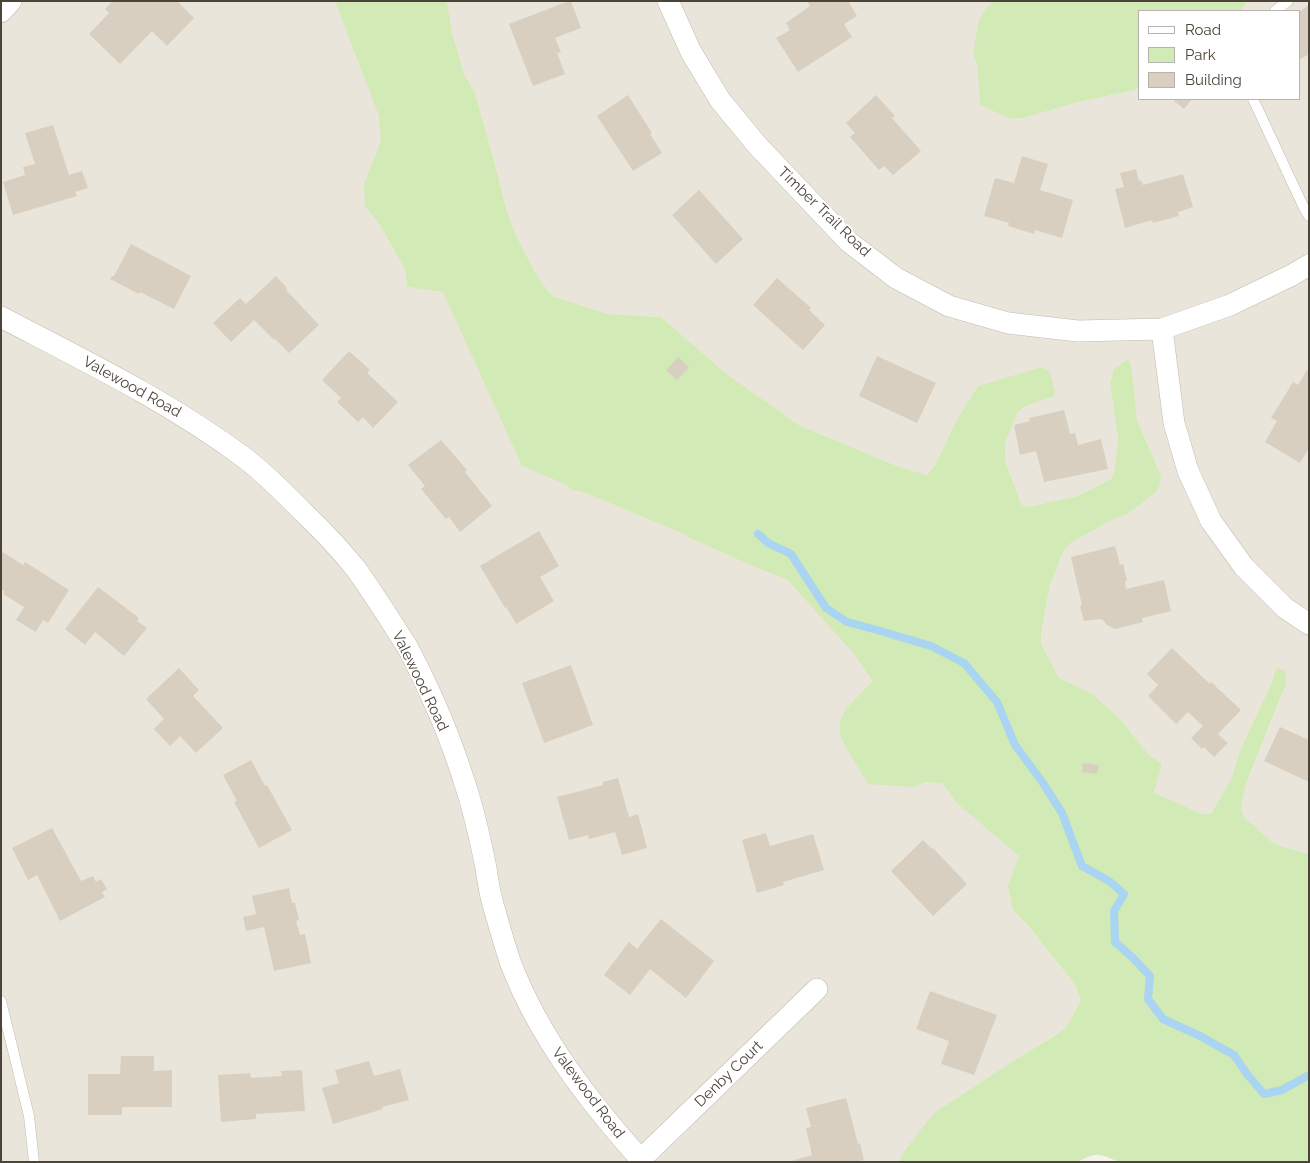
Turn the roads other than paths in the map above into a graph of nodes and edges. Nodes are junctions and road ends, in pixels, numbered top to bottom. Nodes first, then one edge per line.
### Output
1 (11, 1) edge
2 (668, 1) edge
3 (1288, 1) edge
4 (1276, 10) edge
5 (1, 12) edge
6 (1254, 100) edge
7 (1309, 216) edge
8 (1309, 264) edge
9 (1, 317) edge
10 (1162, 329) junction
11 (1309, 624) edge
12 (817, 989) dead end
13 (1, 1002) edge
14 (641, 1161) edge
15 (34, 1162) edge

1 - 5 street
2 - 10 street, Timber Trail Road
3 - 4 lane
6 - 7 lane
8 - 10 street, Timber Trail Road
9 - 14 street, Valewood Road
10 - 11 street
12 - 14 street, Denby Court
13 - 15 lane

